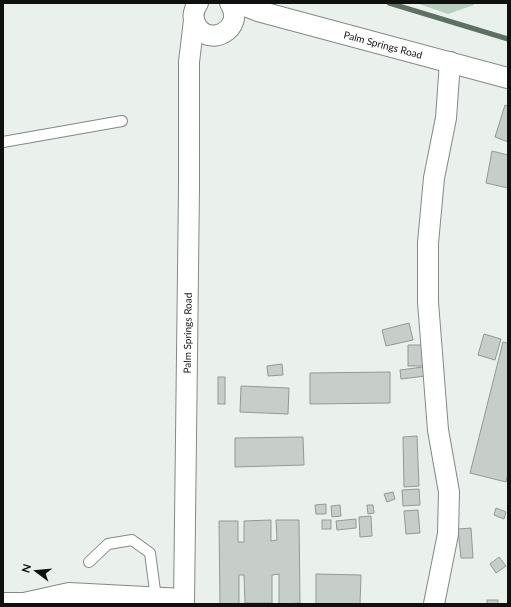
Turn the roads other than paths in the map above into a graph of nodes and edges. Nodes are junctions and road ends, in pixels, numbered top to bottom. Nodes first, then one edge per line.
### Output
1 (230, 3) edge
2 (237, 3) edge
3 (196, 8) edge
4 (258, 11) junction
5 (232, 25) junction
6 (215, 36) junction
7 (189, 62) junction
8 (450, 62) junction
9 (508, 78) edge
10 (122, 121) dead end
11 (3, 142) edge
12 (89, 562) dead end
13 (156, 598) junction
14 (100, 600) edge
15 (184, 601) edge
16 (3, 604) edge
17 (434, 604) edge

1 - 5 street
2 - 4 street, Palm Springs Road
3 - 6 street
3 - 7 street, Palm Springs Road
4 - 5 street
4 - 8 street, Palm Springs Road
5 - 6 street
6 - 7 street
7 - 15 street, Palm Springs Road
8 - 9 street, Palm Springs Road
8 - 17 street
10 - 11 lane
12 - 13 lane
13 - 14 street
13 - 15 street
14 - 16 street

